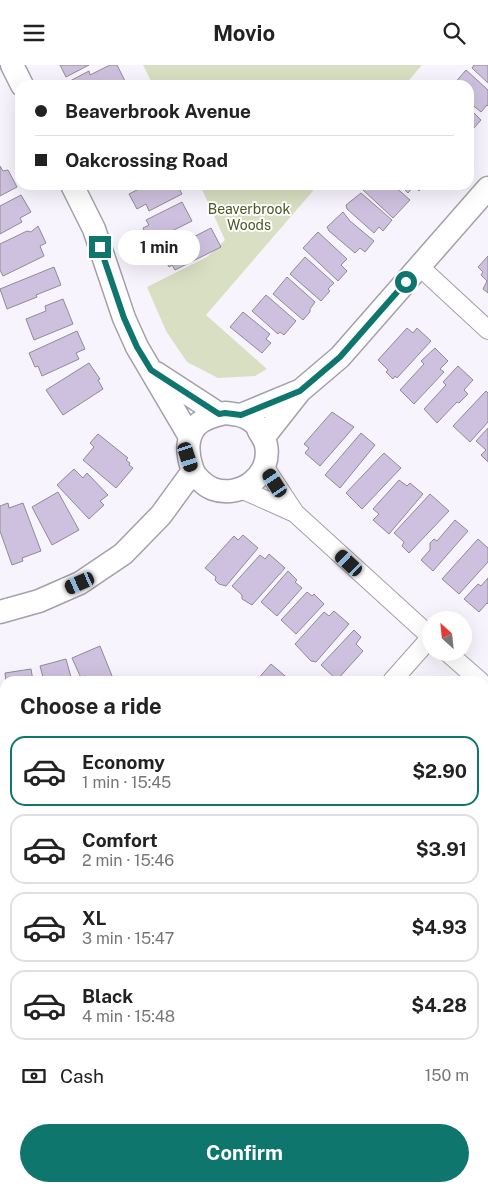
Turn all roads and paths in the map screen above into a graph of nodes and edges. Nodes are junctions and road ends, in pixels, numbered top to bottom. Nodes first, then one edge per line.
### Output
1 (12, 65) edge
2 (20, 80) edge
3 (488, 188) edge
4 (74, 190) edge
5 (420, 267) junction
6 (488, 330) edge
7 (151, 370) junction
8 (300, 391) junction
9 (219, 414) junction
10 (241, 415) junction
11 (190, 437) junction
12 (263, 438) junction
13 (264, 466) junction
14 (200, 479) junction
15 (241, 489) junction
16 (295, 513) junction
17 (0, 612) edge
18 (422, 629) edge
19 (422, 647) edge
20 (457, 661) edge
21 (396, 676) edge
22 (474, 676) edge

1 - 2 street
3 - 5 street
4 - 7 street
5 - 6 street
5 - 8 street
7 - 9 street
7 - 11 street
8 - 10 street
8 - 12 street
9 - 10 street
9 - 11 street
10 - 12 street
11 - 14 street
12 - 13 street
13 - 15 street
13 - 16 street
14 - 15 street
14 - 17 street
15 - 16 street
16 - 18 street
19 - 21 street
20 - 22 street

